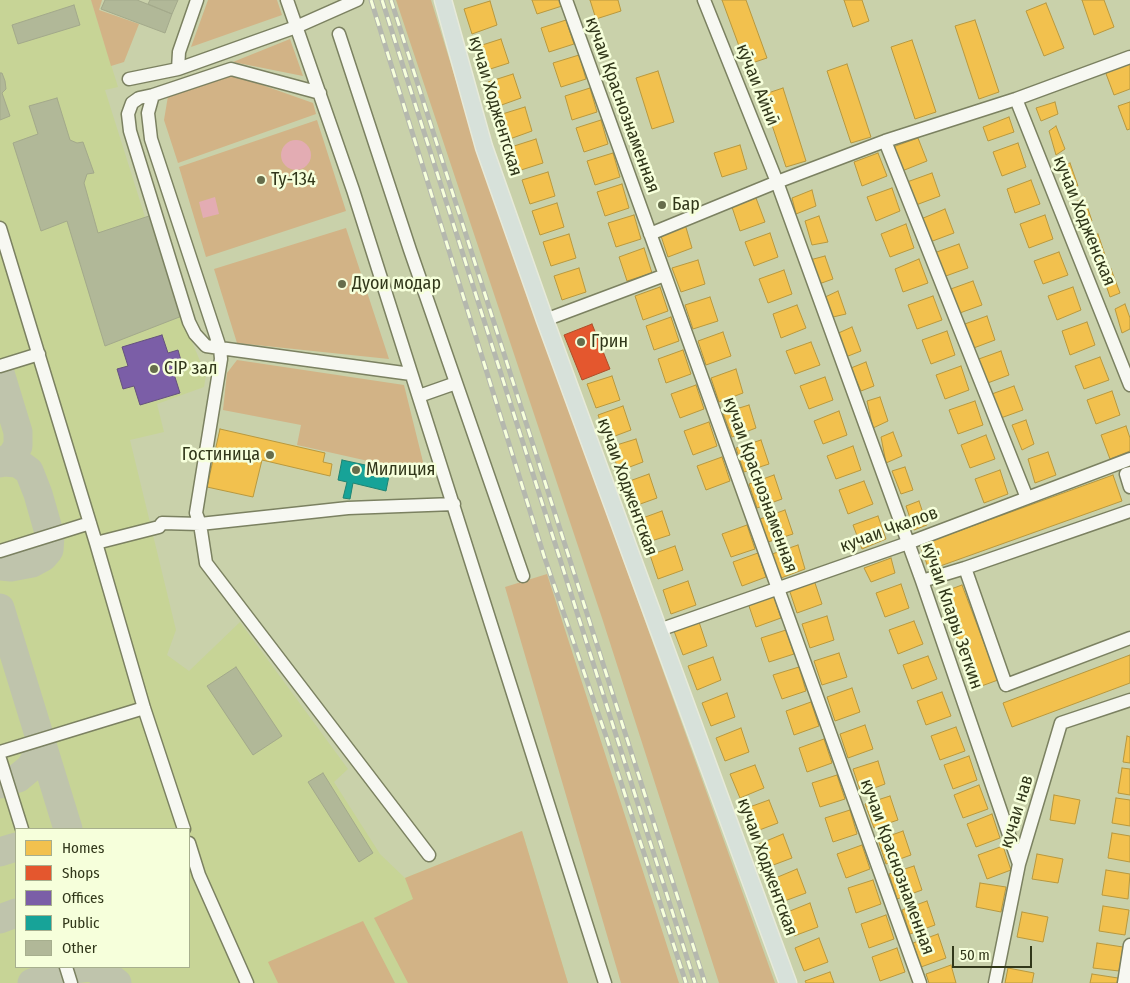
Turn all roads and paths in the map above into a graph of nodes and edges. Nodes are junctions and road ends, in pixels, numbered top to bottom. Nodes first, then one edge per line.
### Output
1 (197, 0) edge
2 (287, 0) edge
3 (358, 0) edge
4 (443, 0) edge
5 (566, 0) edge
6 (704, 0) edge
7 (296, 27) junction
8 (339, 34) dead end
9 (1130, 58) edge
10 (178, 69) junction
11 (129, 79) dead end
12 (320, 93) junction
13 (153, 95) junction
14 (1016, 99) junction
15 (885, 141) junction
16 (777, 182) junction
17 (0, 228) edge
18 (650, 234) junction
19 (665, 275) junction
20 (545, 320) junction
21 (220, 348) junction
22 (39, 354) junction
23 (0, 366) edge
24 (411, 374) junction
25 (456, 383) junction
26 (1130, 385) edge
27 (419, 396) junction
28 (1130, 459) edge
29 (1130, 472) edge
30 (1130, 487) edge
31 (1027, 498) junction
32 (454, 504) junction
33 (1130, 511) edge
34 (90, 523) junction
35 (200, 524) junction
36 (96, 543) junction
37 (908, 543) junction
38 (0, 551) edge
39 (965, 568) junction
40 (523, 576) dead end
41 (922, 581) junction
42 (779, 588) junction
43 (659, 630) junction
44 (1130, 638) edge
45 (1130, 700) edge
46 (144, 708) junction
47 (0, 752) edge
48 (0, 759) edge
49 (22, 828) edge
50 (184, 828) edge
51 (190, 846) edge
52 (429, 855) dead end
53 (1019, 864) junction
54 (1130, 945) edge
55 (66, 968) edge
56 (245, 982) edge
57 (71, 983) edge
58 (605, 983) edge
59 (788, 983) edge
60 (920, 983) edge
61 (995, 983) edge
62 (1124, 983) edge

1 - 10 street
2 - 7 street
3 - 7 street
4 - 20 main road, кучаи Ходжентская
5 - 18 street, кучаи Краснознаменная
6 - 16 street, кӯчаи Айнӣ
7 - 10 street
7 - 12 street
8 - 25 street
9 - 14 street
10 - 11 street
12 - 13 street
12 - 24 street
13 - 21 street
13 - 21 street
14 - 15 street
14 - 26 street, кучаи Ходженская
15 - 16 street
15 - 31 street
16 - 18 street
16 - 37 street, кӯчаи Клары Зеткин
17 - 22 street
18 - 19 street, кучаи Краснознаменная
19 - 20 street
19 - 42 street, кучаи Краснознаменная
20 - 43 main road, кучаи Ходжентская
21 - 24 street
21 - 35 street
22 - 23 street
22 - 34 street
24 - 27 street
25 - 27 street
25 - 40 street
27 - 32 street
28 - 31 street, кучаи Чкалов
29 - 30 street
31 - 37 street, кучаи Чкалов
32 - 35 street
32 - 58 street
33 - 39 street
34 - 36 street
34 - 38 street
35 - 36 street
35 - 52 street
36 - 46 street
37 - 41 street, кӯчаи Клары Зеткин
37 - 42 street, кучаи Чкалов
39 - 41 street
39 - 44 street
41 - 53 street, кӯчаи Клары Зеткин
42 - 43 street, кучаи Чкалов
42 - 60 street, кучаи Краснознаменная
43 - 59 main road, кучаи Ходжентская
45 - 53 street, кучаи нав
46 - 47 street
46 - 50 street
48 - 49 street
51 - 56 street
53 - 61 street, кучаи нав
54 - 62 street
55 - 57 street

